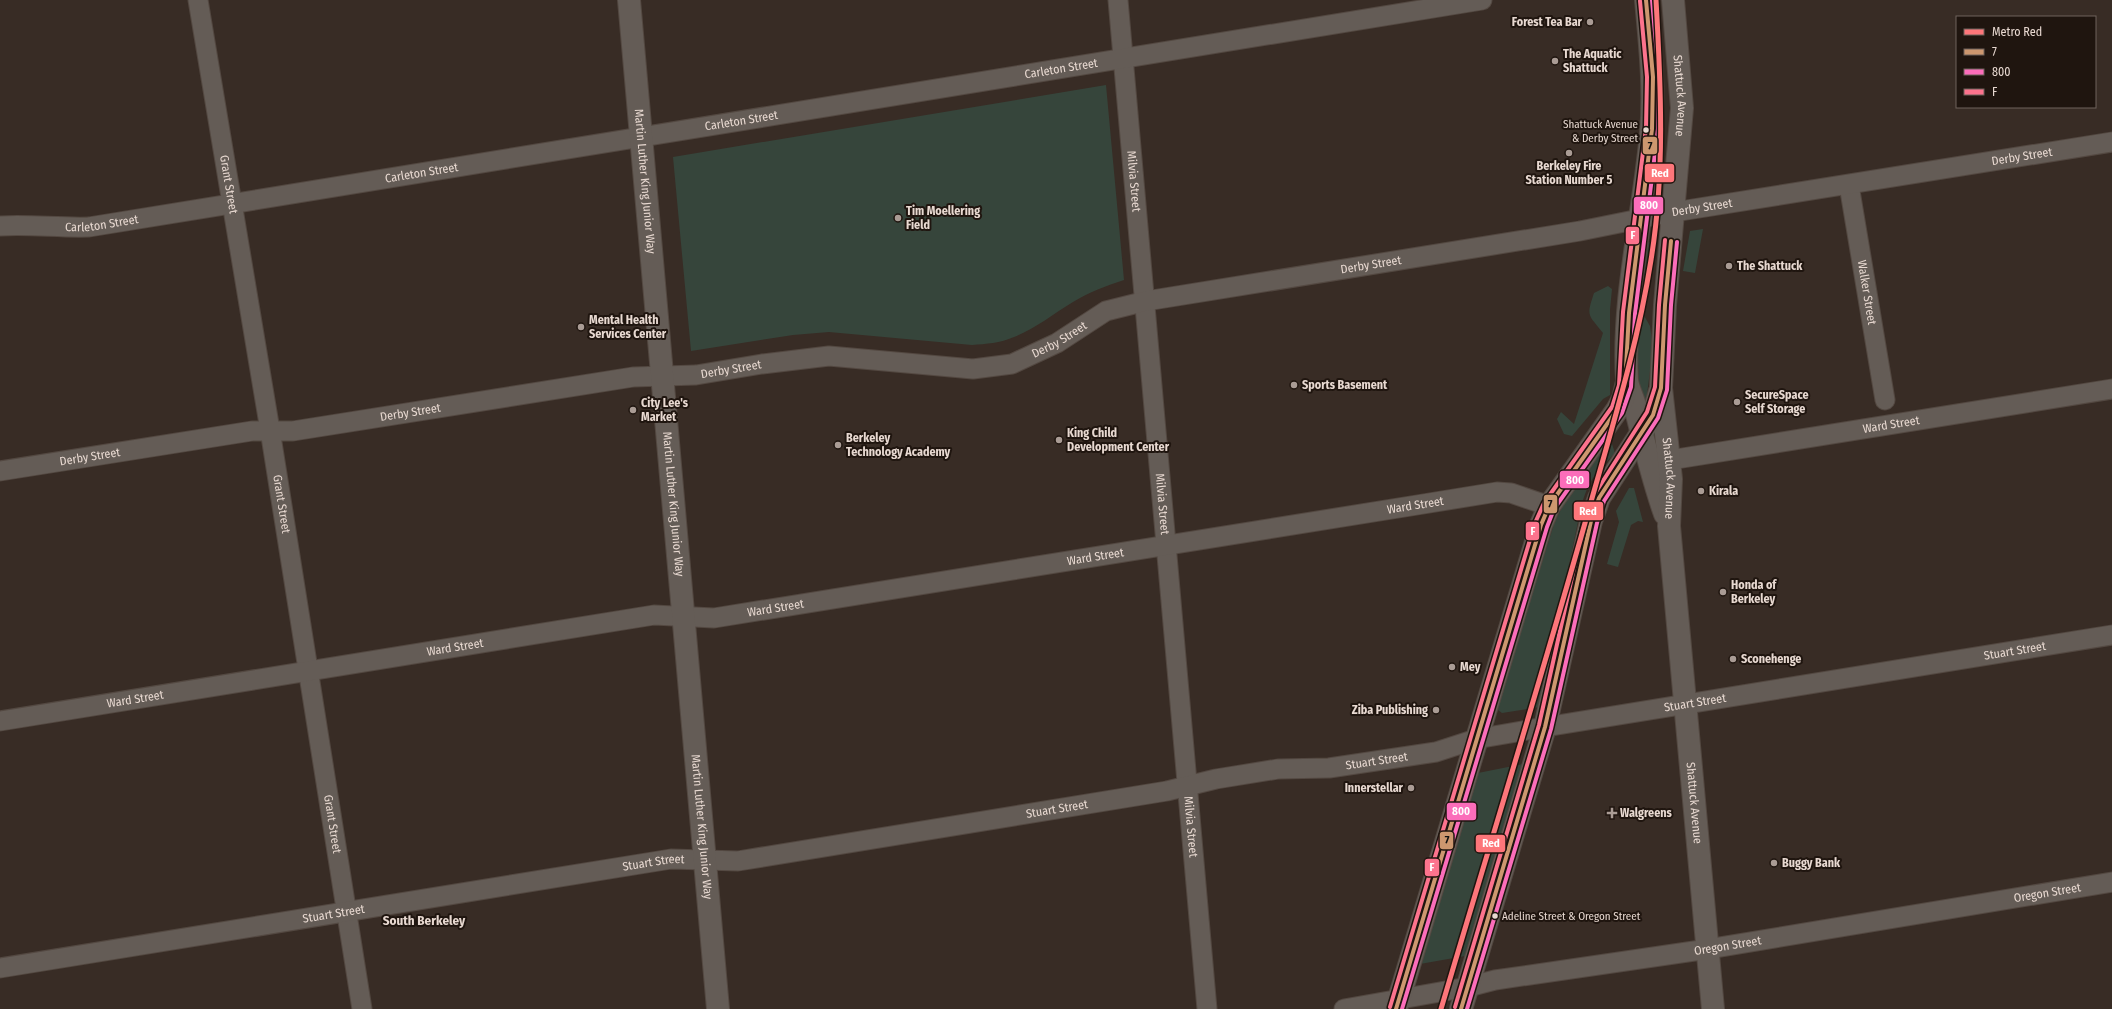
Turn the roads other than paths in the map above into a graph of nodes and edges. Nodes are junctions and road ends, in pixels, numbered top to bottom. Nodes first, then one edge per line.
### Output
1 (198, 0) edge
2 (629, 0) edge
3 (1118, 0) edge
4 (1482, 0) edge
5 (1646, 0) edge
6 (1673, 0) edge
7 (1122, 57) junction
8 (640, 136) junction
9 (2112, 142) edge
10 (1849, 185) junction
11 (231, 203) junction
12 (1674, 212) junction
13 (1640, 219) junction
14 (0, 226) edge
15 (1146, 301) junction
16 (663, 376) junction
17 (1627, 382) junction
18 (1661, 388) junction
19 (2112, 389) edge
20 (1885, 400) dead end
21 (270, 430) junction
22 (1640, 433) junction
23 (1670, 460) junction
24 (0, 471) edge
25 (1549, 506) junction
26 (1669, 526) junction
27 (1166, 545) junction
28 (685, 616) junction
29 (2112, 635) edge
30 (309, 671) junction
31 (1685, 704) junction
32 (0, 721) edge
33 (1544, 727) junction
34 (1476, 739) junction
35 (1188, 786) junction
36 (706, 860) junction
37 (2112, 882) edge
38 (346, 912) junction
39 (1708, 949) junction
40 (0, 968) edge
41 (1468, 987) junction
42 (1397, 1004) edge
43 (362, 1009) edge
44 (718, 1009) edge
45 (1207, 1009) edge
46 (1344, 1009) edge
47 (1461, 1009) edge
48 (1713, 1009) edge

1 - 11 street, Grant Street
2 - 8 main road, Martin Luther King Junior Way
3 - 7 street, Milvia Street
4 - 7 street, Carleton Street
5 - 13 main road, Shattuck Avenue
6 - 12 main road, Shattuck Avenue
7 - 8 street, Carleton Street
7 - 15 street, Milvia Street
8 - 11 street, Carleton Street
8 - 16 main road, Martin Luther King Junior Way
9 - 10 street, Derby Street
10 - 12 street, Derby Street
10 - 20 street, Walker Street
11 - 14 street, Carleton Street
11 - 21 street, Grant Street
12 - 13 street, Derby Street
12 - 18 main road, Shattuck Avenue
13 - 15 street, Derby Street
13 - 17 main road, Shattuck Avenue
15 - 16 street, Derby Street
15 - 27 street, Milvia Street
16 - 21 street, Derby Street
16 - 28 main road, Martin Luther King Junior Way
17 - 22 main road, Shattuck Avenue
17 - 25 main road
18 - 22 main road
18 - 23 main road, Shattuck Avenue
19 - 23 street, Ward Street
21 - 24 street, Derby Street
21 - 30 street, Grant Street
22 - 26 main road, Shattuck Avenue
22 - 33 main road
23 - 26 main road, Shattuck Avenue
25 - 27 street, Ward Street
25 - 34 main road
26 - 31 main road, Shattuck Avenue
27 - 28 street, Ward Street
27 - 35 street, Milvia Street
28 - 30 street, Ward Street
28 - 36 main road, Martin Luther King Junior Way
29 - 31 street, Stuart Street
30 - 32 street, Ward Street
30 - 38 street, Grant Street
31 - 33 street, Stuart Street
31 - 39 main road, Shattuck Avenue
33 - 34 street, Stuart Street
33 - 41 main road
34 - 35 street, Stuart Street
34 - 42 main road
35 - 36 street, Stuart Street
35 - 45 street, Milvia Street
36 - 38 street, Stuart Street
36 - 44 main road, Martin Luther King Junior Way
37 - 39 street, Oregon Street
38 - 40 street, Stuart Street
38 - 43 street, Grant Street
39 - 41 street, Oregon Street
39 - 48 main road, Shattuck Avenue
41 - 42 street, Oregon Street
41 - 47 main road
42 - 46 street, Oregon Street

